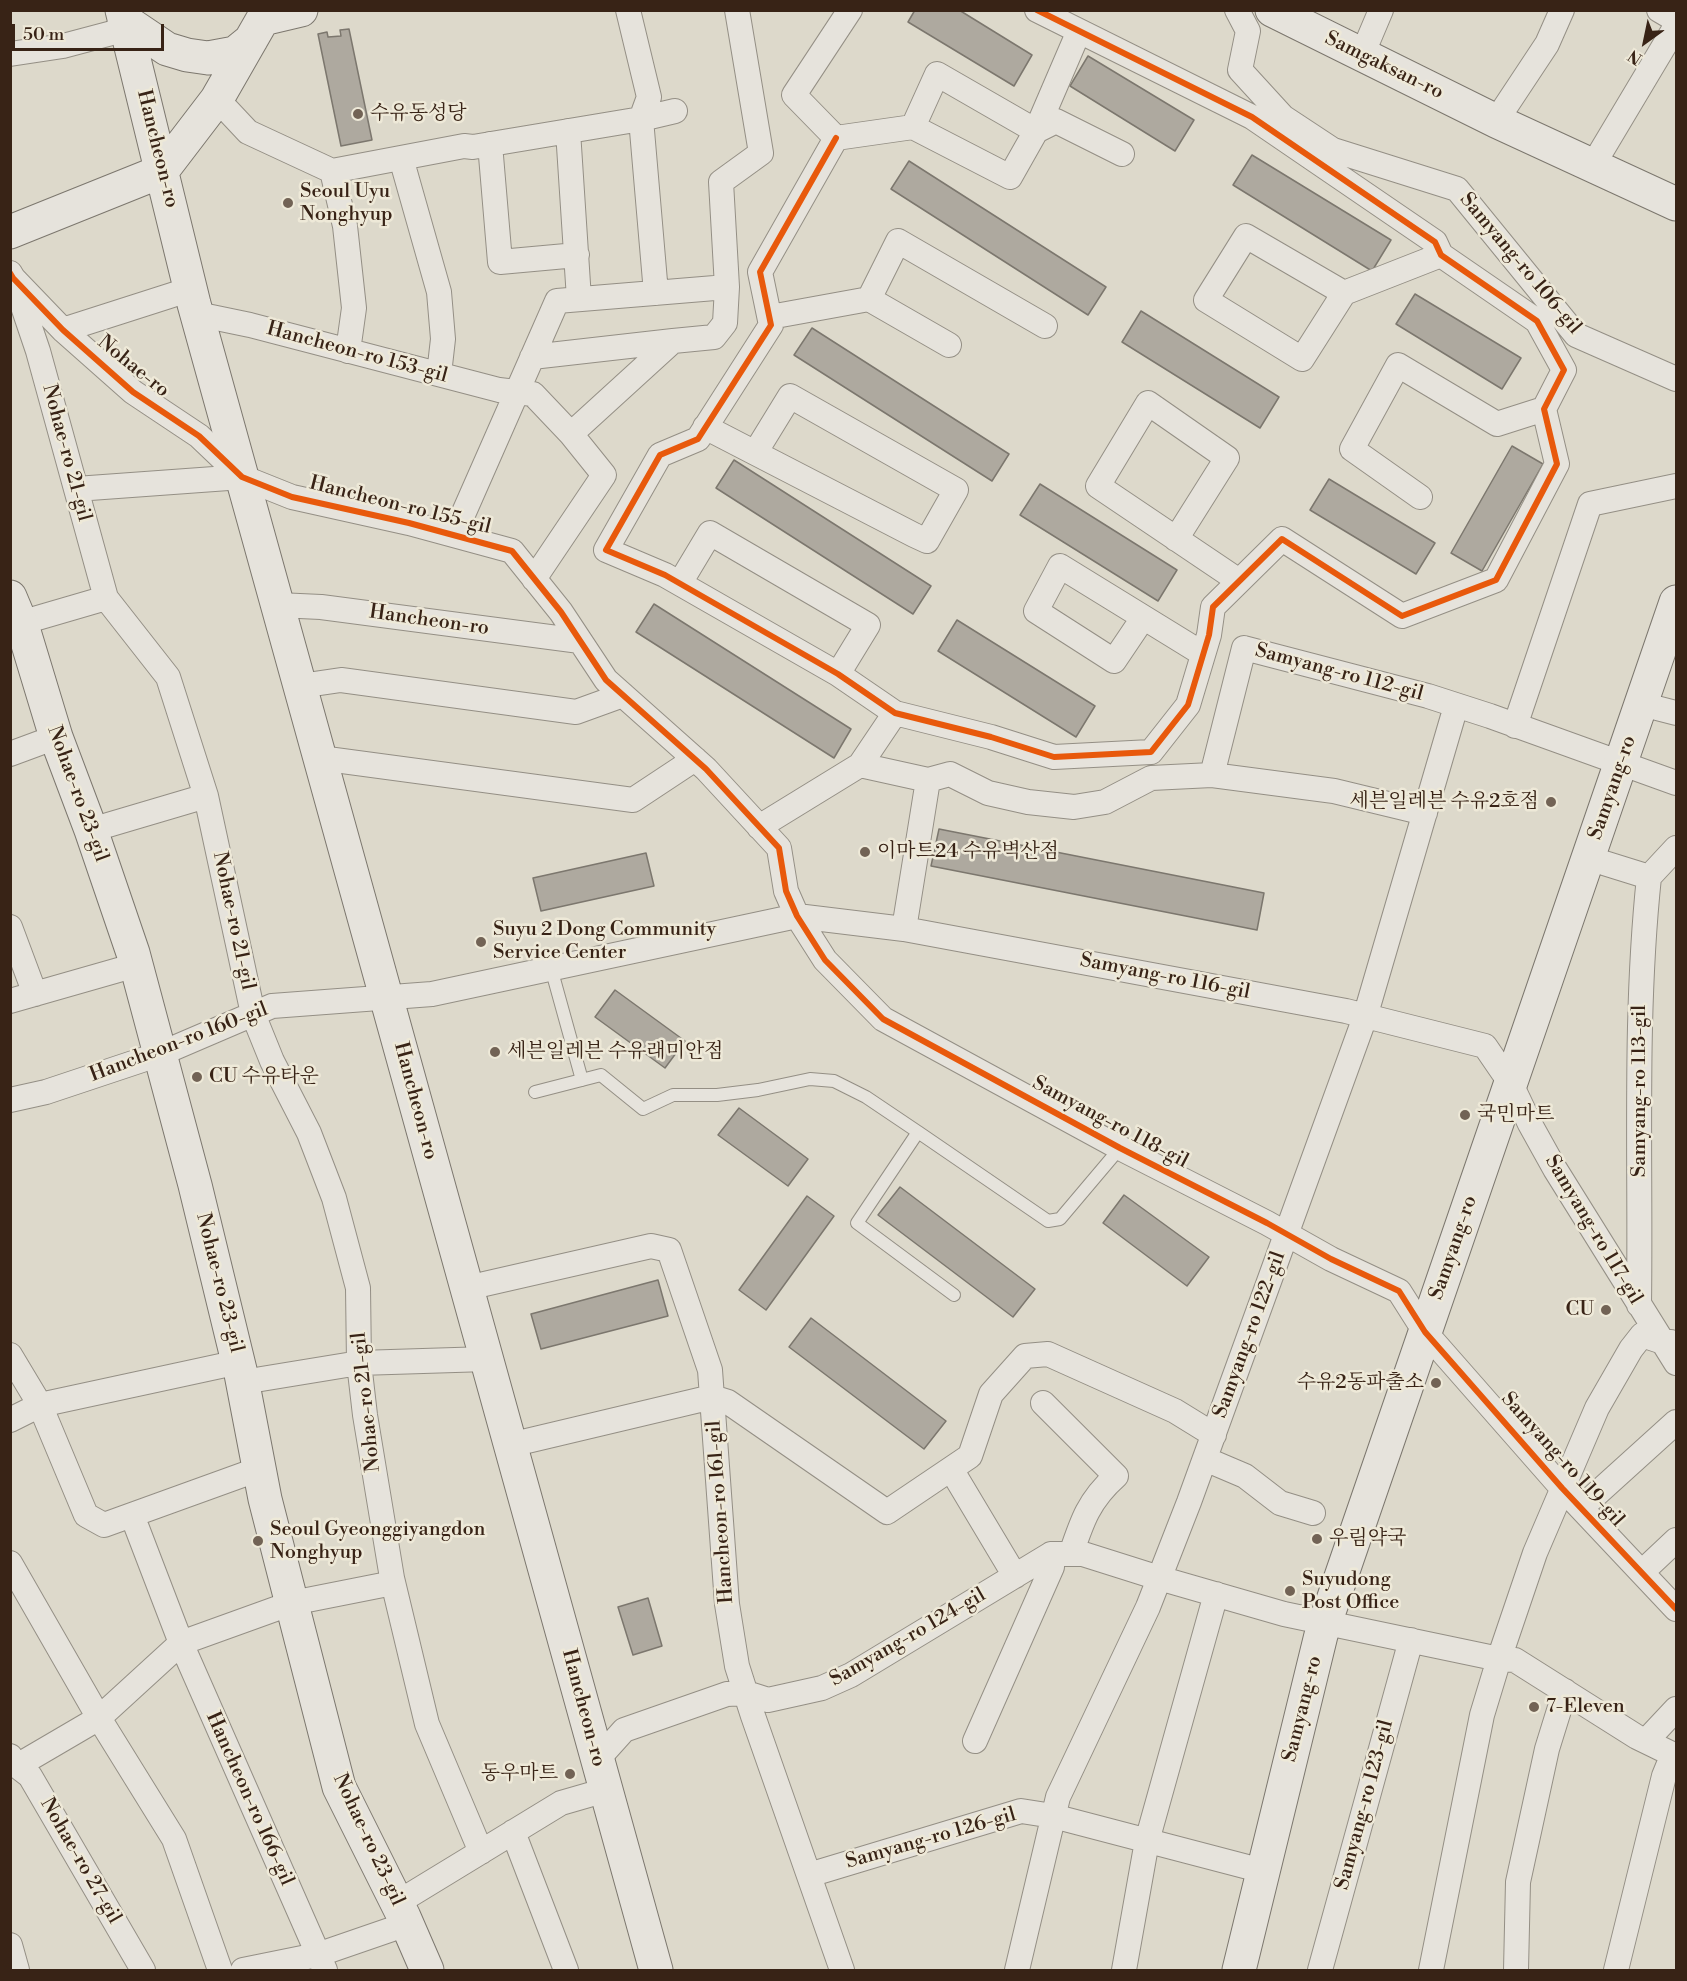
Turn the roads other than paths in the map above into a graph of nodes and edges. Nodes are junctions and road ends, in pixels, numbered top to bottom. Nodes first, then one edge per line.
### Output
1 (301, 10) edge
2 (628, 10) edge
3 (737, 10) edge
4 (850, 10) edge
5 (1036, 10) edge
6 (1237, 10) edge
7 (1272, 10) edge
8 (1381, 10) edge
9 (1562, 10) edge
10 (1659, 10) edge
11 (124, 20) edge
12 (1677, 20) edge
13 (261, 23) edge
14 (1677, 26) edge
15 (1079, 31) junction
16 (10, 54) edge
17 (1362, 55) junction
18 (217, 99) junction
19 (675, 111) dead end
20 (641, 119) junction
21 (1496, 121) junction
22 (913, 127) junction
23 (568, 131) junction
24 (1036, 131) junction
25 (836, 138) junction
26 (490, 144) junction
27 (1122, 154) dead end
28 (401, 158) junction
29 (1593, 165) junction
30 (162, 171) junction
31 (332, 171) junction
32 (1677, 204) edge
33 (10, 232) edge
34 (577, 255) junction
35 (1441, 255) junction
36 (12, 275) edge
37 (727, 287) junction
38 (656, 293) junction
39 (1344, 293) junction
40 (579, 299) junction
41 (869, 299) junction
42 (194, 301) junction
43 (770, 317) junction
44 (1045, 326) dead end
45 (63, 330) junction
46 (673, 341) junction
47 (949, 345) dead end
48 (348, 351) junction
49 (532, 357) junction
50 (440, 374) junction
51 (1677, 379) edge
52 (517, 391) junction
53 (1544, 409) junction
54 (705, 427) junction
55 (571, 434) junction
56 (755, 453) junction
57 (242, 477) junction
58 (1677, 486) edge
59 (76, 489) junction
60 (1420, 497) dead end
61 (454, 535) junction
62 (1176, 539) junction
63 (534, 579) junction
64 (1239, 581) junction
65 (680, 583) junction
66 (106, 598) junction
67 (1677, 602) edge
68 (278, 605) junction
69 (14, 615) edge
70 (1143, 618) dead end
71 (580, 641) junction
72 (1203, 654) junction
73 (838, 674) junction
74 (300, 686) junction
75 (623, 695) junction
76 (1641, 704) junction
77 (1456, 706) junction
78 (895, 713) junction
79 (1677, 713) edge
80 (1515, 726) junction
81 (56, 737) junction
82 (10, 754) edge
83 (320, 758) junction
84 (695, 759) junction
85 (1621, 763) junction
86 (860, 765) junction
87 (1212, 775) junction
88 (928, 780) junction
89 (1677, 783) edge
90 (206, 796) junction
91 (1425, 813) junction
92 (759, 826) junction
93 (91, 830) junction
94 (1677, 848) edge
95 (1588, 858) junction
96 (1649, 877) junction
97 (797, 916) junction
98 (10, 927) edge
99 (904, 929) junction
100 (136, 965) junction
101 (551, 968) junction
102 (35, 994) junction
103 (386, 997) junction
104 (10, 1001) edge
105 (253, 1014) junction
106 (1365, 1017) junction
107 (160, 1054) junction
108 (582, 1080) junction
109 (1510, 1084) junction
110 (535, 1092) dead end
111 (10, 1100) edge
112 (918, 1132) junction
113 (1120, 1148) junction
114 (1287, 1234) junction
115 (467, 1288) junction
116 (954, 1295) dead end
117 (1638, 1305) junction
118 (1425, 1332) junction
119 (1672, 1341) edge
120 (10, 1355) edge
121 (487, 1359) junction
122 (359, 1363) junction
123 (1677, 1363) edge
124 (241, 1372) junction
125 (712, 1397) junction
126 (1042, 1403) dead end
127 (40, 1405) junction
128 (10, 1420) edge
129 (1677, 1422) edge
130 (1214, 1435) junction
131 (510, 1445) junction
132 (1205, 1459) junction
133 (259, 1469) junction
134 (951, 1469) junction
135 (1562, 1488) junction
136 (1581, 1508) junction
137 (1313, 1513) dead end
138 (132, 1515) junction
139 (1677, 1540) edge
140 (1061, 1554) junction
141 (10, 1563) edge
142 (1642, 1572) junction
143 (1015, 1576) junction
144 (1159, 1578) junction
145 (393, 1582) junction
146 (1216, 1594) junction
147 (292, 1603) junction
148 (1677, 1609) edge
149 (1325, 1622) junction
150 (1411, 1640) junction
151 (181, 1643) junction
152 (1499, 1659) junction
153 (1565, 1691) junction
154 (746, 1693) junction
155 (1677, 1709) edge
156 (99, 1718) junction
157 (975, 1741) dead end
158 (1646, 1741) junction
159 (1675, 1755) edge
160 (597, 1760) junction
161 (14, 1761) edge
162 (606, 1791) junction
163 (1053, 1816) junction
164 (513, 1832) junction
165 (1148, 1841) junction
166 (481, 1852) junction
167 (1263, 1871) junction
168 (809, 1875) junction
169 (402, 1913) junction
170 (10, 1945) edge
171 (321, 1963) edge
172 (17, 1971) edge
173 (143, 1971) edge
174 (220, 1971) edge
175 (243, 1971) edge
176 (427, 1971) edge
177 (566, 1971) edge
178 (656, 1971) edge
179 (842, 1971) edge
180 (1017, 1971) edge
181 (1124, 1971) edge
182 (1239, 1971) edge
183 (1320, 1971) edge
184 (1431, 1971) edge
185 (1516, 1971) edge
186 (1616, 1971) edge

1 - 13 street
2 - 20 street
3 - 37 street
4 - 25 street
5 - 15 street
6 - 51 street, Samyang-ro 106-gil
7 - 17 street, Samgaksan-ro
8 - 17 street
9 - 21 street
10 - 12 street
11 - 13 street
11 - 16 street
11 - 30 street, Hancheon-ro
13 - 18 street
14 - 29 street
15 - 24 street
15 - 35 street
17 - 21 street, Samgaksan-ro
18 - 30 street
18 - 31 street
19 - 20 street
20 - 23 street
20 - 38 street
21 - 29 street, Samgaksan-ro
22 - 24 street
22 - 24 street
22 - 25 street
23 - 26 street
23 - 34 street
24 - 27 street
25 - 43 street
26 - 28 street
26 - 34 street
28 - 31 street
28 - 50 street
29 - 32 street, Samgaksan-ro
30 - 33 street
30 - 42 street, Hancheon-ro
31 - 48 street
34 - 40 street
35 - 39 street
35 - 53 street
36 - 45 street, Nohae-ro
36 - 59 street, Nohae-ro 21-gil
37 - 38 street
37 - 46 street
38 - 40 street
39 - 39 street
40 - 49 street, Hancheon-ro 155-gil
41 - 43 street
41 - 44 street
41 - 47 street
42 - 45 street
42 - 48 street, Hancheon-ro 153-gil
42 - 57 street, Hancheon-ro
43 - 54 street
45 - 57 street, Nohae-ro
46 - 49 street
46 - 55 street
48 - 50 street, Hancheon-ro 153-gil
49 - 52 street, Hancheon-ro 155-gil
50 - 52 street, Hancheon-ro 153-gil
52 - 55 street
52 - 61 street, Hancheon-ro 155-gil
53 - 60 street
53 - 64 street
54 - 56 street
54 - 65 street
55 - 63 street
56 - 56 street
57 - 59 street
57 - 61 street, Hancheon-ro 155-gil
57 - 68 street, Hancheon-ro
58 - 80 street
59 - 66 street, Nohae-ro 21-gil
61 - 63 street, Hancheon-ro 155-gil
62 - 62 street
62 - 64 street
63 - 71 street, Hancheon-ro 155-gil
64 - 72 street
65 - 73 street
65 - 73 street
66 - 69 street, Nohae-ro 23-gil
66 - 90 street, Nohae-ro 21-gil
67 - 76 street, Samyang-ro
68 - 71 street, Hancheon-ro
68 - 74 street, Hancheon-ro
69 - 81 street, Nohae-ro 23-gil
70 - 72 street
71 - 75 street, Hancheon-ro 155-gil
72 - 78 street
73 - 78 street
74 - 75 street
74 - 83 street, Hancheon-ro
75 - 84 street, Hancheon-ro 155-gil
76 - 79 street
76 - 85 street, Samyang-ro
77 - 80 street, Samyang-ro 112-gil
77 - 87 street, Samyang-ro 112-gil
77 - 91 street
78 - 86 street
80 - 85 street, Samyang-ro 112-gil
81 - 82 street
81 - 93 street, Nohae-ro 23-gil
83 - 84 street
83 - 103 street, Hancheon-ro
84 - 92 street, Hancheon-ro 155-gil
85 - 89 street, Samyang-ro 112-gil
85 - 95 street, Samyang-ro
86 - 88 street
86 - 92 street
87 - 88 street
87 - 91 street
88 - 99 street
90 - 93 street
90 - 105 street, Nohae-ro 21-gil
91 - 106 street
92 - 97 street, Hancheon-ro 155-gil
93 - 100 street, Nohae-ro 23-gil
94 - 96 street
95 - 96 street
95 - 109 street, Samyang-ro
96 - 117 street, Samyang-ro 113-gil
97 - 99 street, Samyang-ro 116-gil
97 - 101 street, Samyang-ro 116-gil
97 - 113 street, Samyang-ro 118-gil
98 - 102 street
99 - 106 street, Samyang-ro 116-gil
100 - 102 street
100 - 107 street, Nohae-ro 23-gil
101 - 103 street, Hancheon-ro 160-gil
101 - 108 lane
102 - 104 street
103 - 105 street, Hancheon-ro 160-gil
103 - 115 street, Hancheon-ro
105 - 107 street, Hancheon-ro 160-gil
105 - 122 street, Nohae-ro 21-gil
106 - 109 street, Samyang-ro 116-gil
106 - 114 street
107 - 111 street, Hancheon-ro 160-gil
107 - 124 street, Nohae-ro 23-gil
108 - 110 lane
108 - 112 lane
109 - 117 street, Samyang-ro 117-gil
109 - 118 street, Samyang-ro
112 - 113 lane
112 - 116 lane
113 - 114 street, Samyang-ro 118-gil
114 - 118 street, Samyang-ro 118-gil
114 - 130 street, Samyang-ro 122-gil
115 - 121 street, Hancheon-ro
115 - 125 street, Hancheon-ro 161-gil
117 - 119 street, Samyang-ro 117-gil
118 - 135 street, Samyang-ro 119-gil
118 - 149 street, Samyang-ro
119 - 123 street, Samyang-ro 117-gil
119 - 135 street
120 - 127 street
121 - 122 street
121 - 131 street, Hancheon-ro
122 - 124 street
122 - 145 street, Nohae-ro 21-gil
124 - 127 street
124 - 133 street, Nohae-ro 23-gil
125 - 131 street
125 - 134 street, Samyang-ro 122-gil
125 - 154 street, Hancheon-ro 161-gil
126 - 140 street
127 - 128 street
127 - 138 street
129 - 136 street
130 - 132 street, Samyang-ro 122-gil
130 - 134 street, Samyang-ro 122-gil
131 - 160 street, Hancheon-ro
132 - 137 street
132 - 144 street, Samyang-ro 122-gil
133 - 138 street
133 - 147 street, Nohae-ro 23-gil
134 - 143 street
135 - 136 street, Samyang-ro 119-gil
135 - 152 street
136 - 142 street, Samyang-ro 119-gil
138 - 151 street, Hancheon-ro 166-gil
139 - 142 street
140 - 143 street, Samyang-ro 124-gil
140 - 144 street
140 - 157 street
141 - 156 street
142 - 148 street, Samyang-ro 119-gil
143 - 154 street, Samyang-ro 124-gil
144 - 146 street
144 - 163 street
145 - 147 street
145 - 166 street, Nohae-ro 21-gil
146 - 149 street
146 - 165 street
147 - 151 street
147 - 169 street, Nohae-ro 23-gil
149 - 150 street
149 - 167 street, Samyang-ro
150 - 152 street
150 - 183 street, Samyang-ro 123-gil
151 - 156 street
151 - 171 street, Hancheon-ro 166-gil
152 - 153 street
152 - 184 street
153 - 158 street
153 - 185 street
154 - 160 street, Samyang-ro 124-gil
154 - 168 street, Hancheon-ro 161-gil
155 - 158 street
156 - 161 street
156 - 174 street
158 - 159 street
159 - 186 street
160 - 162 street, Hancheon-ro
161 - 173 street, Nohae-ro 27-gil
162 - 164 street
162 - 178 street, Hancheon-ro
163 - 165 street, Samyang-ro 126-gil
163 - 168 street, Samyang-ro 126-gil
163 - 180 street
164 - 166 street
164 - 177 street
165 - 167 street, Samyang-ro 126-gil
165 - 181 street
166 - 169 street
167 - 182 street, Samyang-ro
168 - 179 street, Hancheon-ro 161-gil
169 - 171 street
169 - 176 street, Nohae-ro 23-gil
170 - 172 street
171 - 175 street

